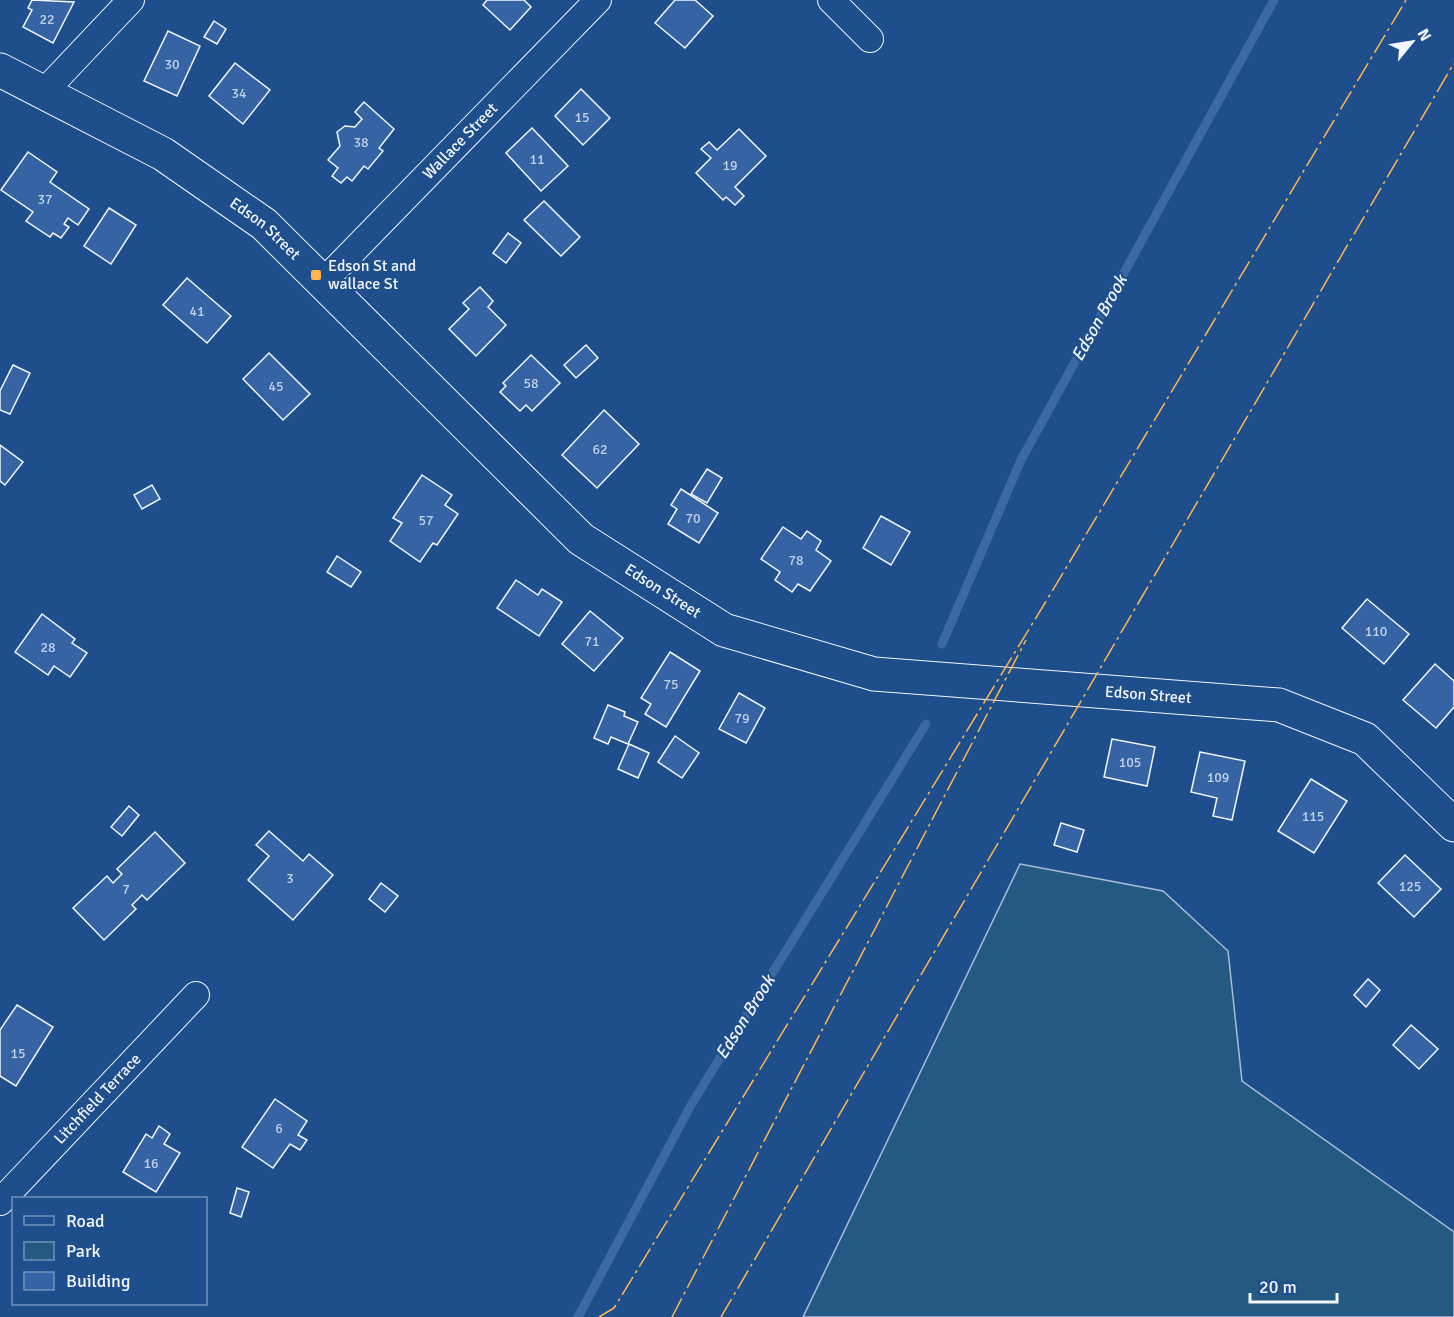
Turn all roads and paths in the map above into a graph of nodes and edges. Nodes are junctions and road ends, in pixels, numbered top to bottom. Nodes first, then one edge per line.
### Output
1 (131, 0) edge
2 (598, 0) edge
3 (831, 0) edge
4 (870, 39) dead end
5 (0, 70) edge
6 (42, 93) junction
7 (322, 283) junction
8 (1454, 825) edge
9 (196, 995) dead end
10 (0, 1202) edge

1 - 6 street
2 - 7 street, Wallace Street
3 - 4 street
5 - 6 street, Edson Street
6 - 7 street, Edson Street
7 - 8 street, Edson Street
9 - 10 street, Litchfield Terrace

